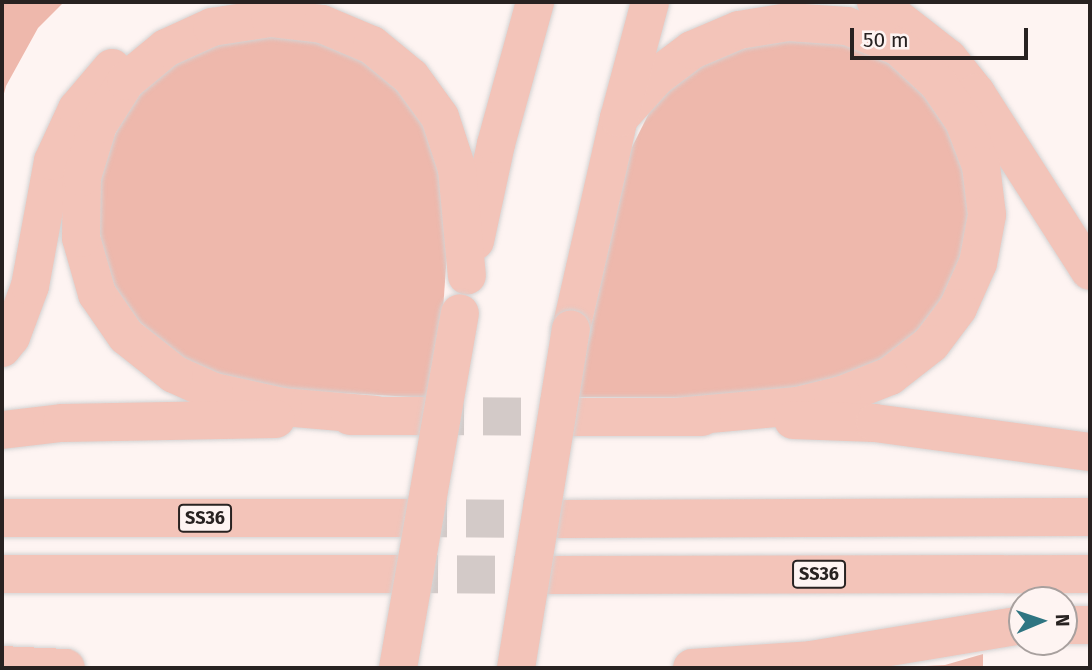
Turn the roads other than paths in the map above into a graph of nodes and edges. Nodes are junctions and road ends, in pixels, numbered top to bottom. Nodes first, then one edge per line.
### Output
1 (219, 2) edge
2 (535, 2) edge
3 (650, 2) edge
4 (876, 2) edge
5 (619, 118) junction
6 (1090, 271) edge
7 (467, 276) junction
8 (2, 348) edge
9 (376, 415) junction
10 (426, 416) tunnel mouth
11 (676, 416) junction
12 (573, 417) tunnel mouth
13 (2, 430) edge
14 (1090, 452) edge
15 (1090, 517) edge
16 (2, 518) edge
17 (409, 518) tunnel mouth
18 (557, 519) tunnel mouth
19 (1090, 573) edge
20 (2, 574) edge
21 (400, 574) tunnel mouth
22 (548, 575) tunnel mouth
23 (1008, 627) edge
24 (2, 665) edge
25 (66, 668) edge
26 (398, 668) edge
27 (516, 668) edge
28 (692, 668) edge

1 - 8 highway
2 - 7 highway
3 - 5 highway
4 - 6 highway
5 - 11 highway
5 - 27 highway, bridge
7 - 9 highway
7 - 26 highway, bridge
9 - 10 highway
9 - 13 highway
11 - 12 highway
11 - 14 highway
15 - 18 highway
16 - 17 highway, SS36
19 - 22 highway, SS36
20 - 21 highway
23 - 28 highway
24 - 25 highway

